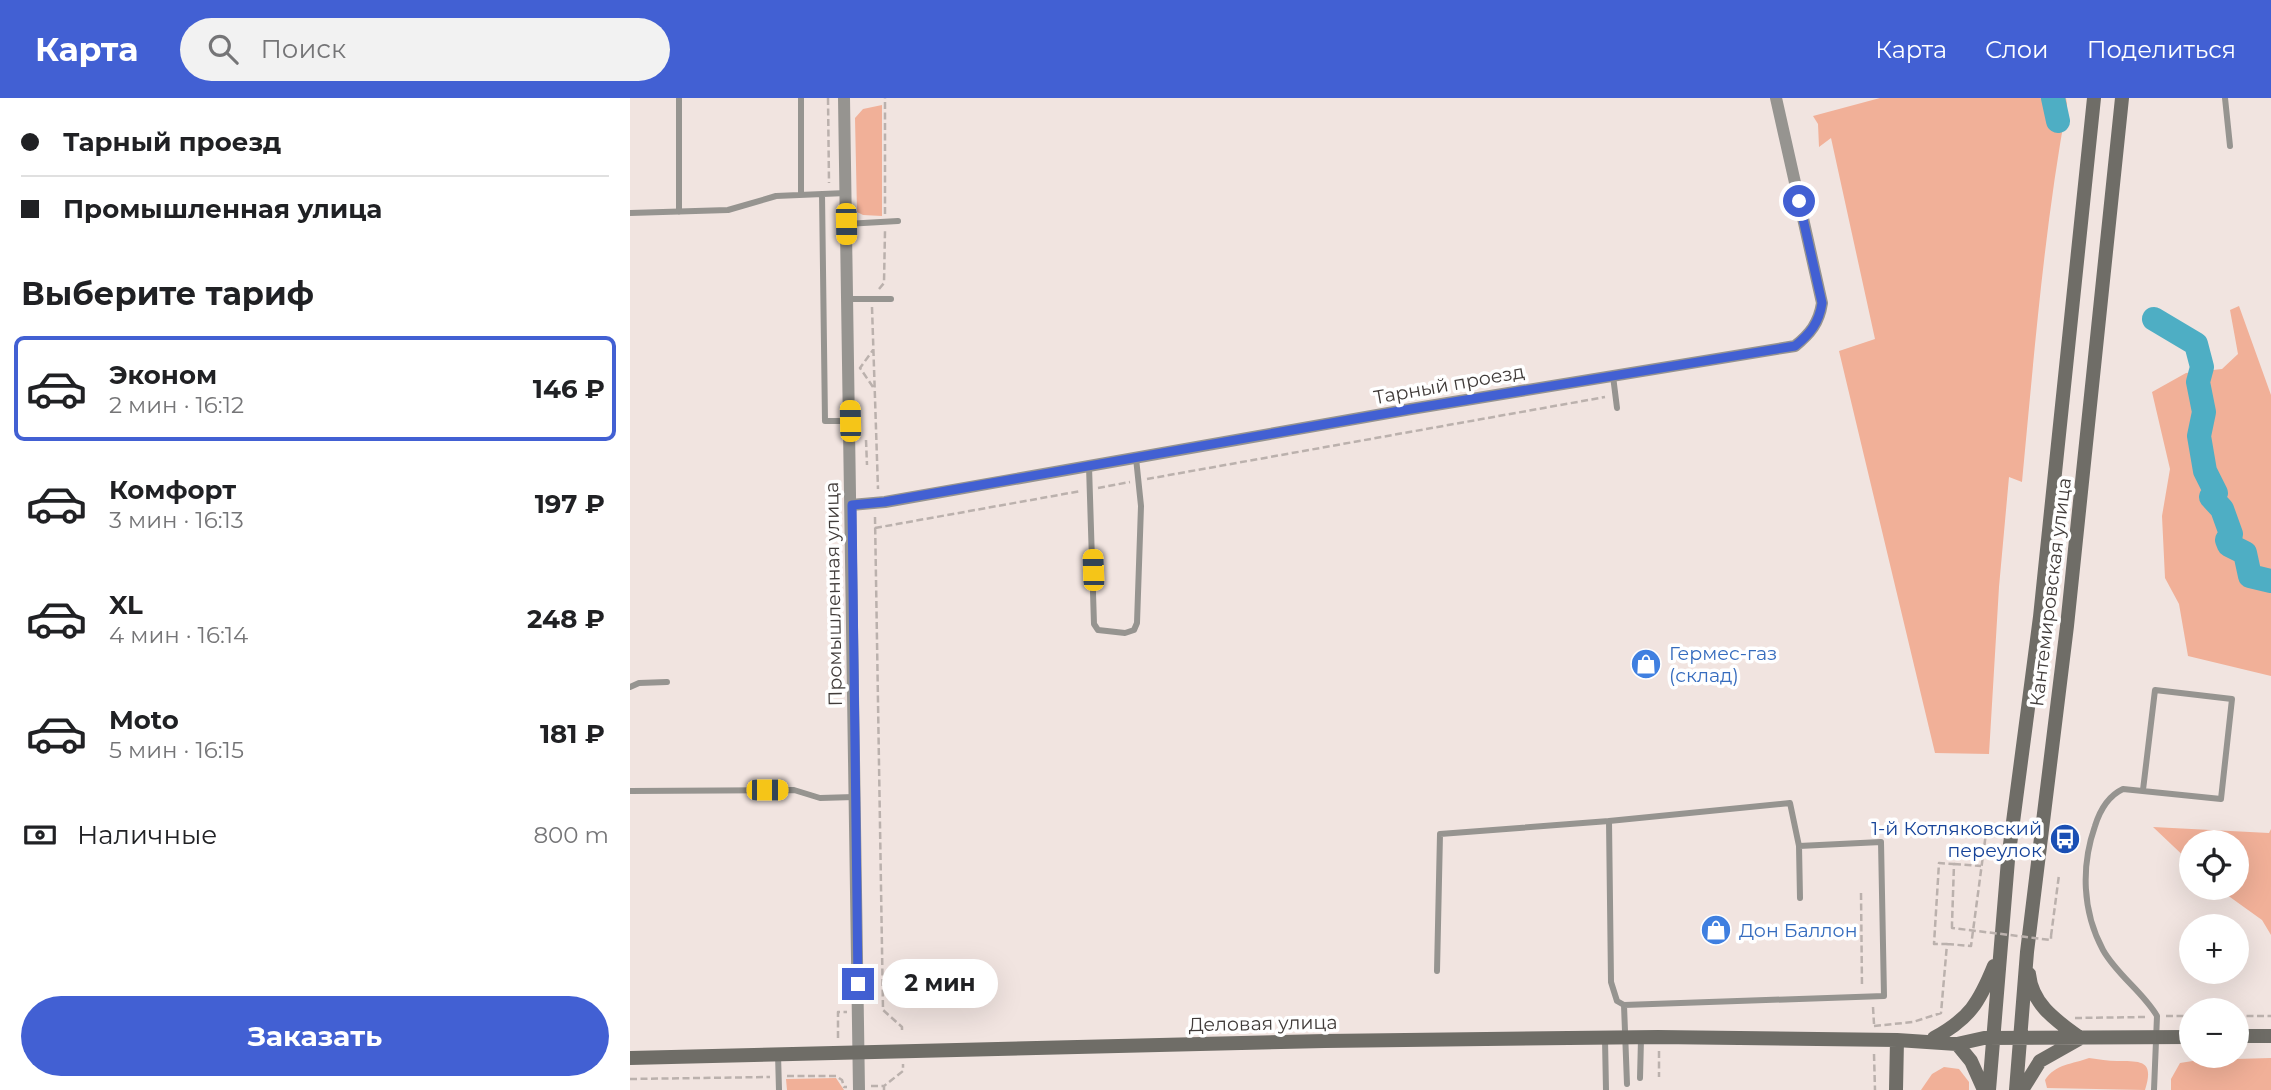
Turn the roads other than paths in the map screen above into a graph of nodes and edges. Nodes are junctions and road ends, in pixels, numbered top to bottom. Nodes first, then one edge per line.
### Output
1 (679, 98) edge
2 (801, 98) edge
3 (844, 98) edge
4 (1776, 98) edge
5 (2094, 98) edge
6 (2122, 98) edge
7 (2225, 98) edge
8 (2230, 146) dead end
9 (846, 193) junction
10 (825, 194) junction
11 (801, 195) junction
12 (679, 212) junction
13 (630, 213) edge
14 (898, 221) dead end
15 (846, 224) junction
16 (848, 299) junction
17 (891, 299) dead end
18 (1613, 376) junction
19 (1617, 408) dead end
20 (850, 421) junction
21 (1136, 458) junction
22 (1089, 466) junction
23 (852, 505) junction
24 (667, 682) dead end
25 (630, 687) edge
26 (2143, 790) junction
27 (630, 791) edge
28 (855, 797) junction
29 (1609, 821) junction
30 (1799, 846) junction
31 (1800, 898) dead end
32 (2000, 949) junction
33 (2027, 952) junction
34 (1437, 971) dead end
35 (1624, 1005) junction
36 (2249, 1036) edge
37 (2271, 1036) edge
38 (1605, 1037) junction
39 (1633, 1037) junction
40 (2157, 1037) junction
41 (2179, 1037) edge
42 (1934, 1038) junction
43 (1989, 1038) junction
44 (2020, 1038) junction
45 (2080, 1038) junction
46 (1897, 1040) junction
47 (1957, 1044) junction
48 (859, 1052) junction
49 (778, 1054) junction
50 (630, 1058) edge
51 (1640, 1078) dead end
52 (1627, 1084) dead end
53 (859, 1088) edge
54 (779, 1090) edge
55 (1606, 1090) edge
56 (1896, 1090) edge
57 (1986, 1090) edge
58 (2016, 1090) edge
59 (2022, 1090) edge
60 (2154, 1090) edge

1 - 12 lane
2 - 11 lane
3 - 9 street, Промышленная улица
4 - 18 street, Тарный проезд
5 - 32 street, Кантемировская улица
6 - 33 street, Кантемировская улица
7 - 8 lane
9 - 10 lane
9 - 15 street, Промышленная улица
10 - 11 lane
10 - 20 lane
11 - 12 lane
12 - 13 lane
14 - 15 lane
15 - 16 street, Промышленная улица
16 - 17 lane
16 - 20 street, Промышленная улица
18 - 19 lane
18 - 21 street, Тарный проезд
20 - 23 street, Промышленная улица
21 - 22 street, Тарный проезд
21 - 22 lane
22 - 23 street, Тарный проезд
23 - 28 street, Промышленная улица
24 - 25 lane
26 - 26 lane
26 - 40 lane
27 - 28 lane
28 - 48 street, Промышленная улица
29 - 30 lane
29 - 34 lane
29 - 35 lane
30 - 31 lane
30 - 35 lane
32 - 42 street
32 - 43 street, Кантемировская улица
33 - 44 street, Кантемировская улица
33 - 45 street
35 - 39 lane
36 - 37 street
38 - 39 street, Деловая улица
38 - 48 street, Деловая улица
38 - 55 lane
39 - 46 street, Деловая улица
39 - 51 lane
39 - 52 lane
40 - 41 street
40 - 45 street
40 - 60 lane
42 - 43 street
42 - 46 street
43 - 44 street
43 - 47 street
43 - 57 street, Кантемировская улица
44 - 45 street
44 - 58 street, Кантемировская улица
45 - 59 street
46 - 47 street
46 - 56 street
47 - 57 street
48 - 49 street, Деловая улица
48 - 53 street, Промышленная улица
49 - 50 street, Деловая улица
49 - 54 lane

